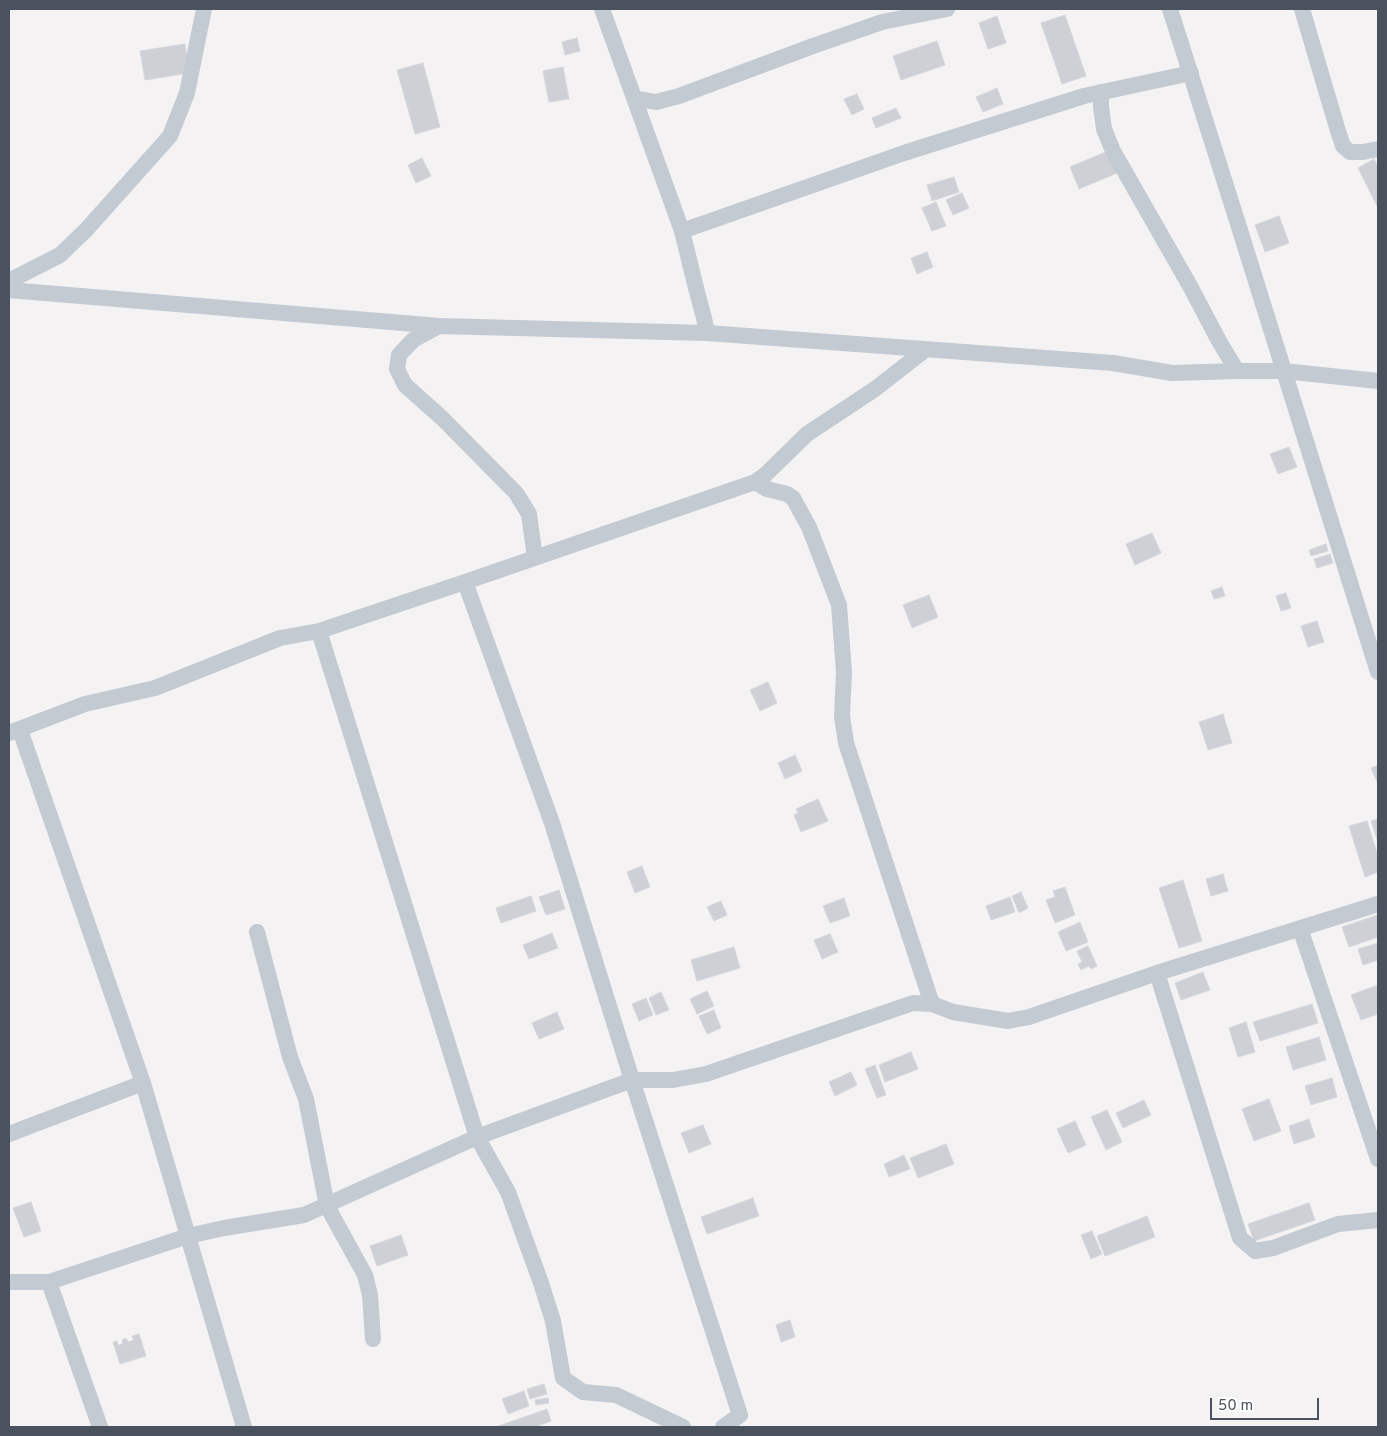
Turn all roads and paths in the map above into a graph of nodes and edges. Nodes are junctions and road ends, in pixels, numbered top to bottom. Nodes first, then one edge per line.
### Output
1 (204, 9) edge
2 (602, 9) edge
3 (947, 9) edge
4 (1170, 9) edge
5 (1302, 9) edge
6 (1190, 73) junction
7 (1101, 92) junction
8 (634, 98) junction
9 (1378, 149) edge
10 (682, 231) junction
11 (9, 281) edge
12 (9, 290) edge
13 (439, 326) junction
14 (707, 333) junction
15 (926, 350) junction
16 (1237, 371) junction
17 (1284, 371) junction
18 (1378, 381) edge
19 (755, 482) junction
20 (535, 558) junction
21 (465, 582) junction
22 (318, 631) junction
23 (1378, 672) edge
24 (14, 731) edge
25 (1378, 904) edge
26 (1300, 928) junction
27 (258, 932) dead end
28 (1157, 974) junction
29 (932, 1004) junction
30 (632, 1080) junction
31 (143, 1083) junction
32 (9, 1134) edge
33 (477, 1137) junction
34 (1378, 1159) edge
35 (327, 1206) junction
36 (1378, 1220) edge
37 (188, 1236) junction
38 (9, 1282) edge
39 (49, 1282) junction
40 (373, 1339) dead end
41 (100, 1427) edge
42 (244, 1427) edge
43 (683, 1427) edge
44 (723, 1427) edge

1 - 11 street
2 - 8 street
3 - 8 street
4 - 6 street
5 - 9 street
6 - 7 street
6 - 17 street
7 - 10 street
7 - 16 street
8 - 10 street
10 - 14 street
12 - 13 street
13 - 14 street
13 - 20 street
14 - 15 street
15 - 16 street
15 - 19 street
16 - 17 street
17 - 18 street
17 - 23 street
19 - 20 street
19 - 29 street
20 - 21 street
21 - 22 street
21 - 30 street
22 - 24 street
22 - 33 street
24 - 31 street
25 - 26 street
26 - 28 street
26 - 34 street
27 - 35 street
28 - 29 street
28 - 36 street
29 - 30 street
30 - 33 street
30 - 44 street
31 - 32 street
31 - 37 street
33 - 35 street
33 - 43 street
35 - 37 street
35 - 40 street
37 - 39 street
37 - 42 street
38 - 39 street
39 - 41 street

